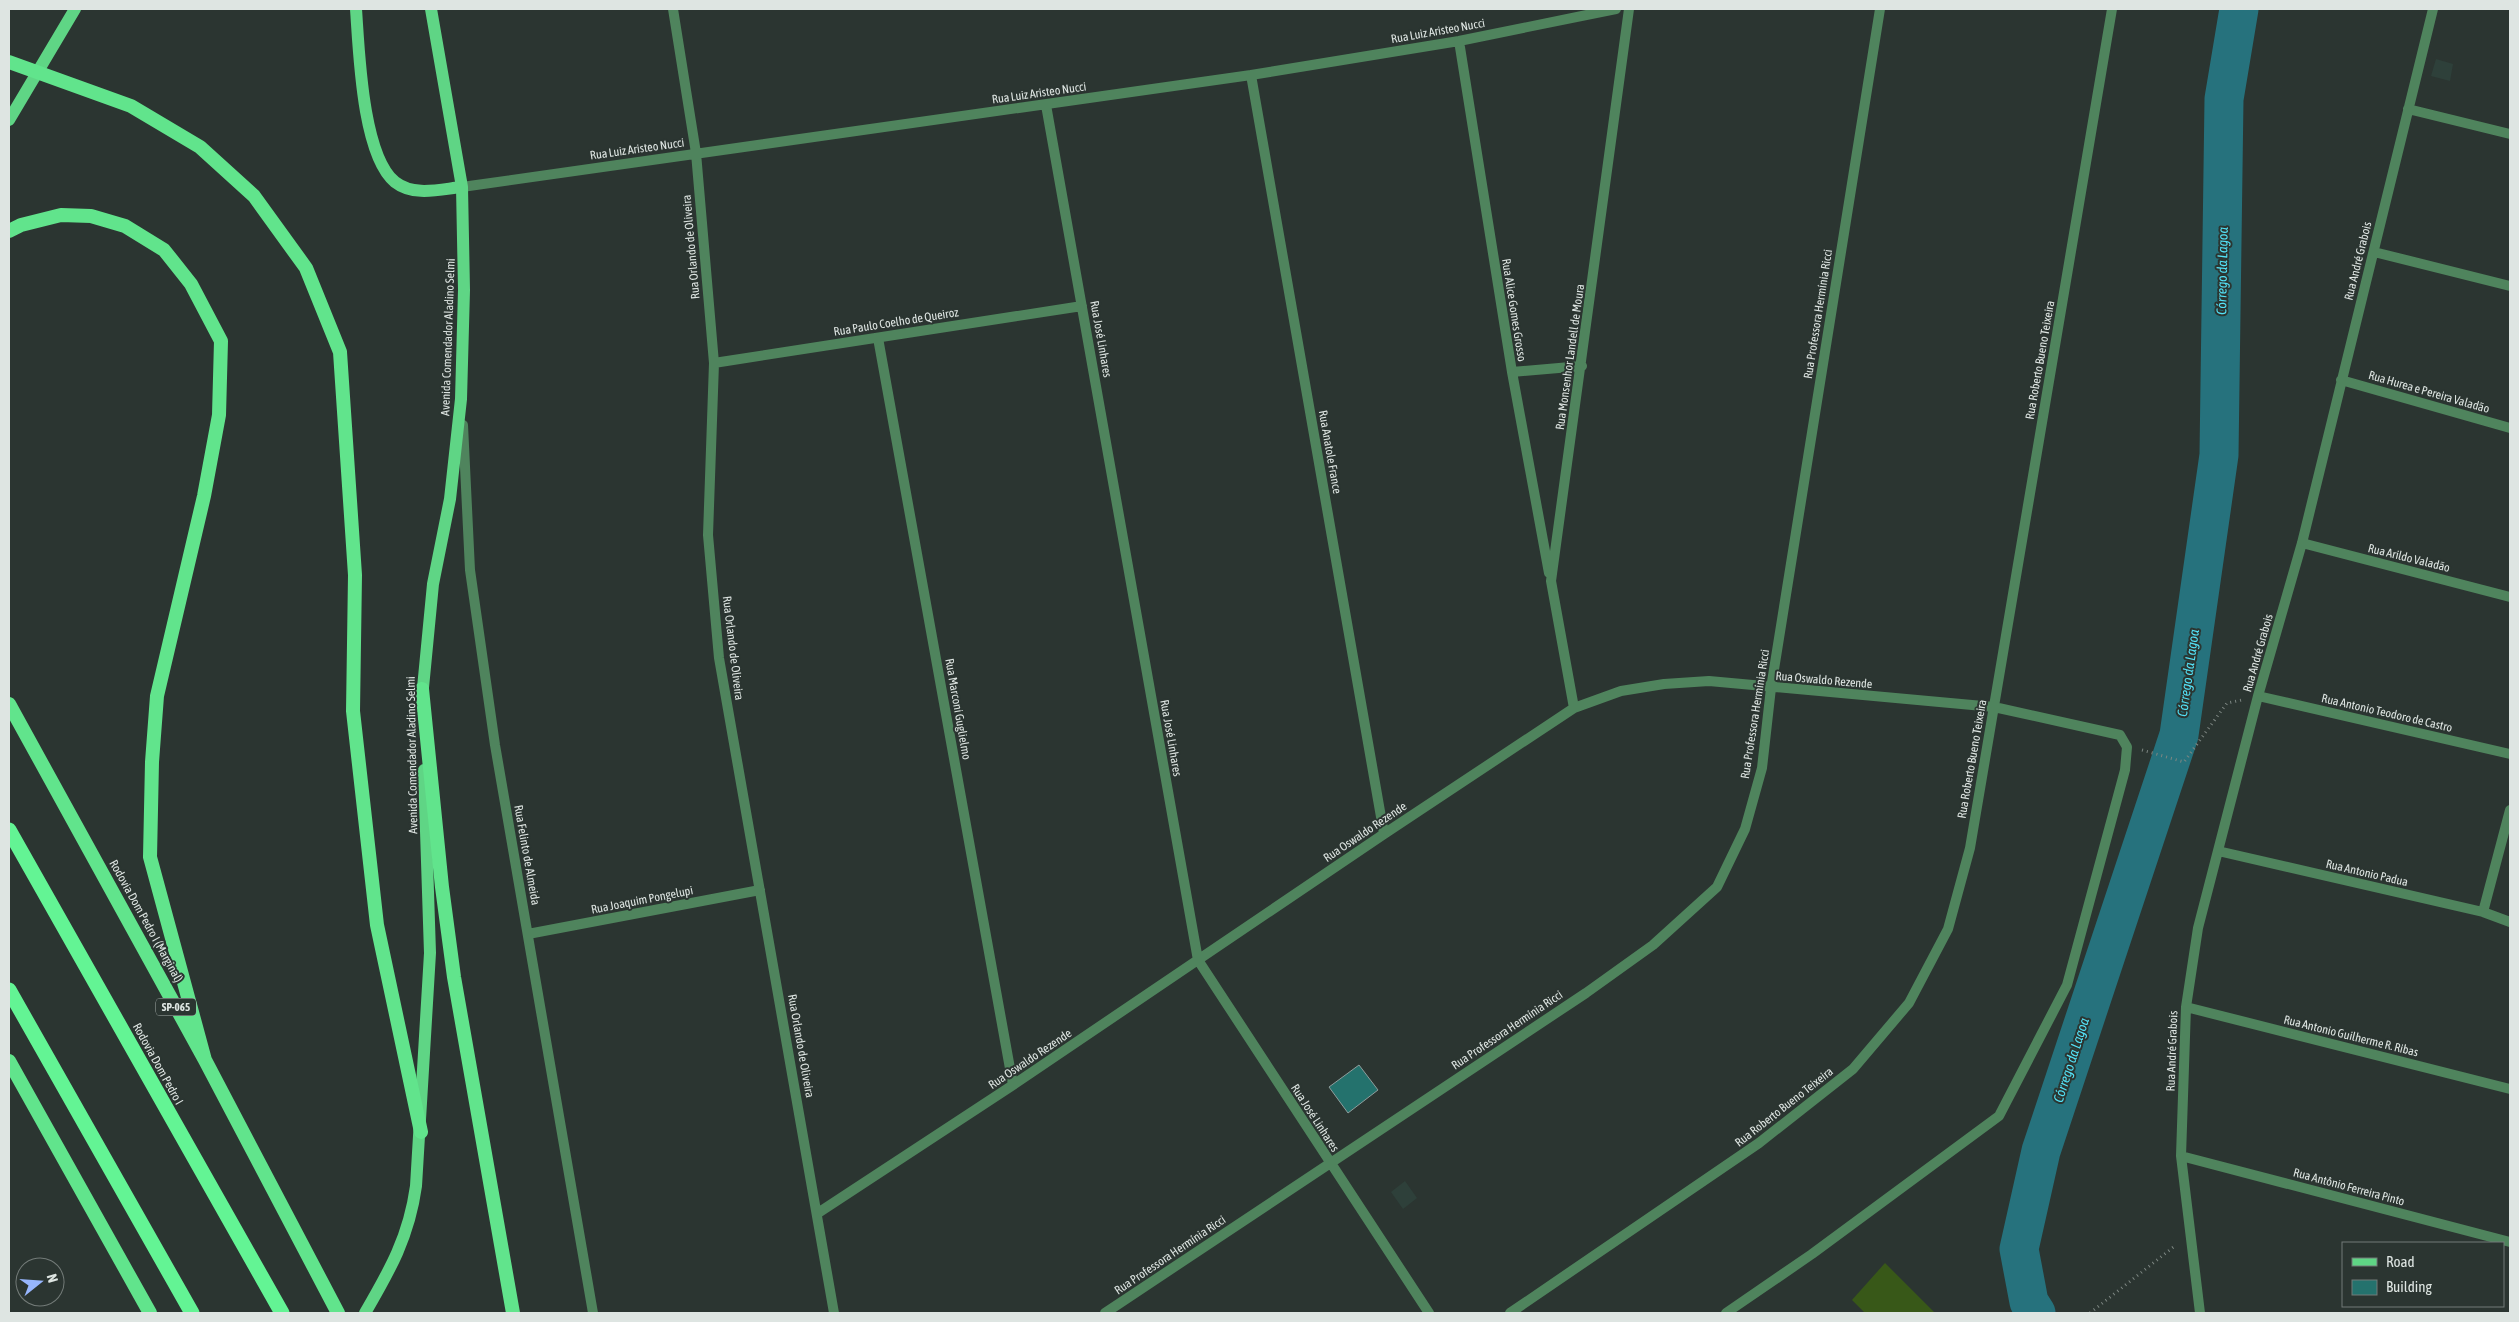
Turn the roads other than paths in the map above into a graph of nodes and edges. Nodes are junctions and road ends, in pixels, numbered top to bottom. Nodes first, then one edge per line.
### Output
1 (75, 9) edge
2 (356, 9) edge
3 (431, 9) edge
4 (674, 9) edge
5 (1616, 9) edge
6 (1629, 9) edge
7 (1880, 9) edge
8 (2112, 9) edge
9 (2430, 10) edge
10 (1459, 42) junction
11 (9, 62) edge
12 (1251, 75) junction
13 (1046, 105) junction
14 (2408, 109) junction
15 (9, 120) edge
16 (2510, 134) edge
17 (696, 153) junction
18 (462, 187) junction
19 (9, 231) edge
20 (2374, 252) junction
21 (2510, 286) edge
22 (1082, 306) junction
23 (878, 338) junction
24 (714, 363) junction
25 (1582, 366) junction
26 (1512, 372) junction
27 (2341, 380) junction
28 (462, 399) junction
29 (2510, 428) edge
30 (2302, 543) junction
31 (1551, 581) junction
32 (2510, 597) edge
33 (1771, 688) junction
34 (422, 689) junction
35 (2258, 696) junction
36 (9, 704) edge
37 (1994, 707) junction
38 (1574, 708) junction
39 (2510, 754) edge
40 (2510, 810) edge
41 (9, 830) edge
42 (1384, 834) junction
43 (2218, 851) junction
44 (760, 890) junction
45 (2484, 912) junction
46 (2510, 922) edge
47 (528, 934) junction
48 (1198, 960) junction
49 (9, 990) edge
50 (2186, 1007) junction
51 (205, 1060) junction
52 (9, 1061) edge
53 (1013, 1086) junction
54 (2510, 1089) edge
55 (421, 1132) junction
56 (2181, 1156) junction
57 (1330, 1164) junction
58 (818, 1214) junction
59 (2510, 1242) edge
60 (150, 1313) edge
61 (192, 1313) edge
62 (282, 1313) edge
63 (338, 1313) edge
64 (365, 1313) edge
65 (513, 1313) edge
66 (593, 1313) edge
67 (834, 1313) edge
68 (1106, 1313) edge
69 (1429, 1313) edge
70 (1510, 1313) edge
71 (1726, 1313) edge
72 (2200, 1313) edge

1 - 15 main road
2 - 18 main road
3 - 18 main road, Avenida Comendador Aladino Selmi
4 - 17 street, Rua Orlando de Oliveira
5 - 10 street, Rua Luiz Aristeo Nucci
6 - 25 street, Rua Monsenhor Landell de Moura
7 - 33 street, Rua Professora Hermínia Ricci
8 - 37 street, Rua Roberto Bueno Teixeira
9 - 14 street, Rua André Grabois
10 - 12 street, Rua Luiz Aristeo Nucci
10 - 26 street, Rua Alice Gomes Grosso
11 - 55 highway
12 - 13 street, Rua Luiz Aristeo Nucci
12 - 42 street, Rua Anatole France
13 - 17 street, Rua Luiz Aristeo Nucci
13 - 22 street, Rua José Linhares
14 - 16 street
14 - 20 street, Rua André Grabois
17 - 18 street, Rua Luiz Aristeo Nucci
17 - 24 street, Rua Orlando de Oliveira
18 - 28 main road, Avenida Comendador Aladino Selmi
19 - 51 highway
20 - 21 street
20 - 27 street, Rua André Grabois
22 - 23 street, Rua Paulo Coelho de Queiroz
22 - 48 street, Rua José Linhares
23 - 24 street, Rua Paulo Coelho de Queiroz
23 - 53 street, Rua Marconi Guglielmo
24 - 44 street, Rua Orlando de Oliveira
25 - 26 street
25 - 31 street, Rua Monsenhor Landell de Moura
26 - 31 street, Rua Alice Gomes Grosso
27 - 29 street, Rua Hurea e Pereira Valadão
27 - 30 street, Rua André Grabois
28 - 34 main road, Avenida Comendador Aladino Selmi
28 - 47 street, Rua Felinto de Almeida
30 - 32 street, Rua Arildo Valadão
30 - 35 street, Rua André Grabois
31 - 38 street, Rua Monsenhor Landell de Moura
33 - 37 street, Rua Oswaldo Rezende
33 - 38 street, Rua Oswaldo Rezende
33 - 57 street, Rua Professora Hermínia Ricci
34 - 55 main road, Avenida Comendador Aladino Selmi
34 - 65 highway
35 - 39 street, Rua Antonio Teodoro de Castro
35 - 43 street, Rua André Grabois
36 - 51 highway, Rodovia Dom Pedro I (Marginal) / SP-065
37 - 70 street, Rua Roberto Bueno Teixeira
37 - 71 street, Rua Oswaldo Rezende
38 - 42 street, Rua Oswaldo Rezende
40 - 45 street
41 - 62 highway, Rodovia Dom Pedro I
42 - 48 street, Rua Oswaldo Rezende
43 - 45 street, Rua Antonio Padua
43 - 50 street, Rua André Grabois
44 - 47 street, Rua Joaquim Pongelupi
44 - 58 street, Rua Orlando de Oliveira
45 - 46 street, Rua Antonio Padua
47 - 66 street, Rua Felinto de Almeida
48 - 53 street, Rua Oswaldo Rezende
48 - 57 street, Rua José Linhares
49 - 61 highway
50 - 54 street, Rua Antonio Guilherme R. Ribas
50 - 56 street, Rua André Grabois
51 - 63 highway, Rodovia Dom Pedro I (Marginal) / SP-065
52 - 60 highway
53 - 58 street, Rua Oswaldo Rezende
55 - 64 main road, Avenida Comendador Aladino Selmi
56 - 59 street, Rua Antônio Ferreira Pinto
56 - 72 street, Rua André Grabois
57 - 68 street, Rua Professora Hermínia Ricci
57 - 69 street, Rua José Linhares
58 - 67 street, Rua Orlando de Oliveira

